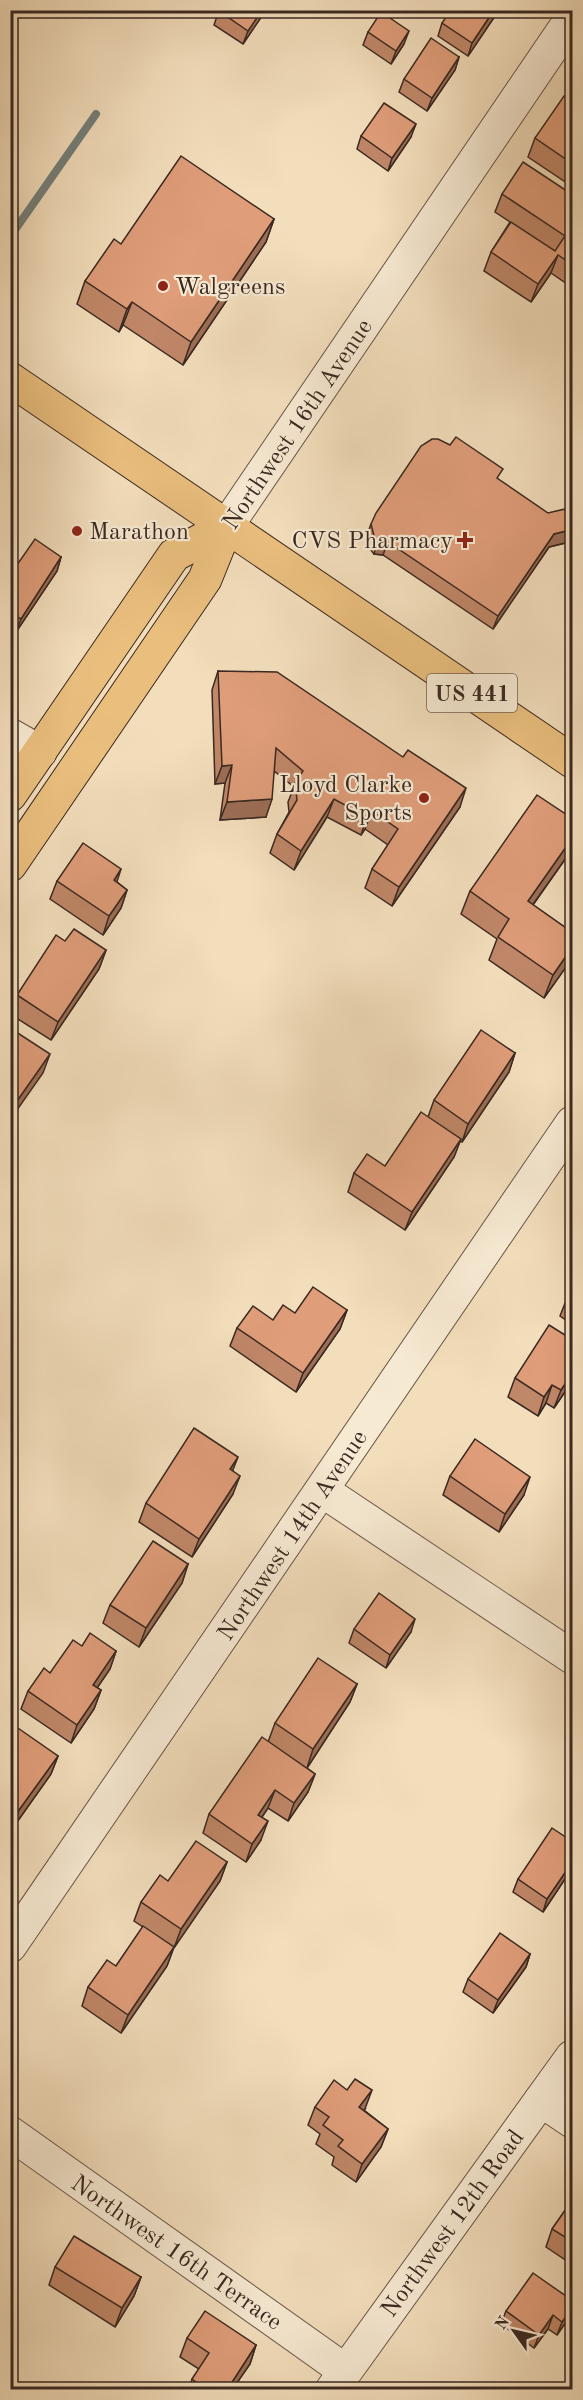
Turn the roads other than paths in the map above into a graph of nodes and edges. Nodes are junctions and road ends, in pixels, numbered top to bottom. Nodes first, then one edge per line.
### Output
1 (573, 18) edge
2 (10, 379) edge
3 (226, 527) junction
4 (10, 735) edge
5 (40, 752) junction
6 (573, 761) edge
7 (10, 795) edge
8 (10, 865) edge
9 (573, 1123) edge
10 (323, 1491) junction
11 (573, 1656) edge
12 (10, 1946) edge
13 (573, 2057) edge
14 (541, 2100) junction
15 (573, 2121) edge
16 (10, 2133) edge
17 (338, 2380) edge

1 - 3 street, Northwest 16th Avenue
2 - 3 main road, US 441
3 - 5 main road
3 - 6 main road, US 441
3 - 8 main road, Northwest 16th Avenue
4 - 5 street
5 - 7 main road
9 - 10 street, Northwest 14th Avenue
10 - 11 street
10 - 12 street, Northwest 14th Avenue
13 - 14 street, Northwest 12th Road
14 - 15 street
14 - 17 street, Northwest 12th Road
16 - 17 street, Northwest 16th Terrace

